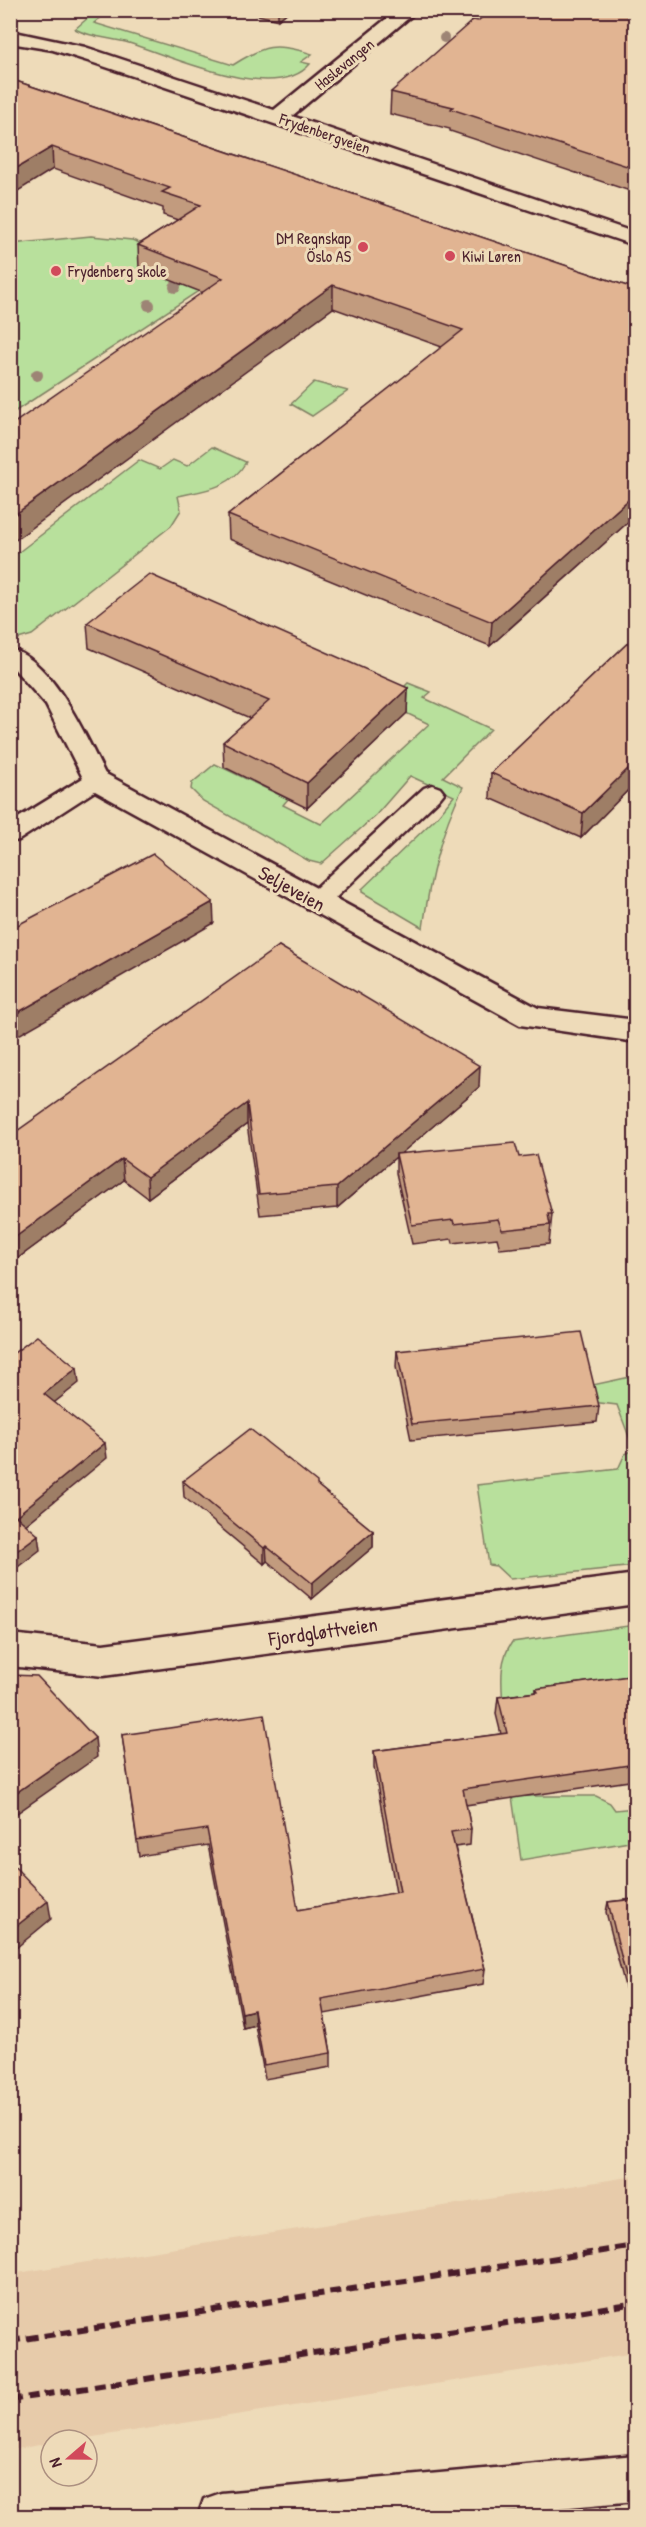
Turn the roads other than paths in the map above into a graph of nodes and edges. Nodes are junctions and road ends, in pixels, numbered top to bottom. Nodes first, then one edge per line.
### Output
1 (408, 10) edge
2 (10, 37) edge
3 (278, 117) junction
4 (636, 240) edge
5 (10, 656) edge
6 (96, 780) junction
7 (432, 793) dead end
8 (10, 834) edge
9 (316, 902) junction
10 (636, 1030) edge
11 (636, 1589) edge
12 (10, 1650) edge
13 (636, 2478) edge
14 (221, 2517) edge

1 - 3 street, Haslevangen
2 - 3 street, Frydenbergveien
3 - 4 street, Frydenbergveien
5 - 6 lane
6 - 8 lane
6 - 9 street, Seljeveien
7 - 9 lane
9 - 10 street, Seljeveien
11 - 12 street, Fjordgløttveien
13 - 14 street

